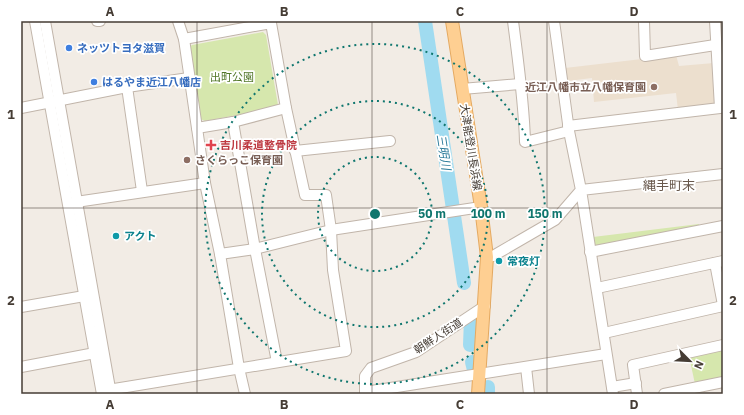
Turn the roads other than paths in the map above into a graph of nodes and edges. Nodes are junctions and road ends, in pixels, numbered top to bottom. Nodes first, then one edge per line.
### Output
1 (34, 21) edge
2 (45, 21) edge
3 (96, 21) edge
4 (100, 21) edge
5 (178, 21) edge
6 (452, 21) edge
7 (513, 21) edge
8 (554, 21) edge
9 (644, 21) edge
10 (715, 21) edge
11 (184, 39) junction
12 (715, 45) junction
13 (189, 78) junction
14 (520, 84) junction
15 (126, 87) junction
16 (462, 89) junction
17 (721, 95) edge
18 (54, 102) junction
19 (21, 108) edge
20 (286, 108) junction
21 (233, 122) junction
22 (197, 128) junction
23 (568, 129) junction
24 (390, 141) dead end
25 (295, 151) junction
26 (723, 174) edge
27 (205, 184) junction
28 (581, 190) junction
29 (142, 191) junction
30 (76, 202) junction
31 (481, 207) junction
32 (723, 226) edge
33 (331, 230) junction
34 (255, 249) junction
35 (590, 252) junction
36 (220, 254) junction
37 (487, 257) junction
38 (719, 262) edge
39 (597, 288) junction
40 (89, 295) junction
41 (723, 305) edge
42 (485, 306) junction
43 (21, 307) edge
44 (604, 333) junction
45 (723, 345) edge
46 (95, 353) junction
47 (606, 354) junction
48 (277, 362) junction
49 (21, 367) edge
50 (526, 367) junction
51 (239, 368) junction
52 (479, 374) junction
53 (723, 382) edge
54 (636, 383) junction
55 (613, 390) edge
56 (107, 392) edge
57 (366, 393) edge
58 (245, 394) edge
59 (478, 394) edge
60 (529, 394) edge
61 (638, 394) edge
62 (664, 394) edge

1 - 18 street
2 - 18 street
3 - 4 street
5 - 11 street
6 - 16 main road, 大津能登川長浜線
7 - 14 street
8 - 23 street
9 - 12 street
10 - 12 street
11 - 13 street
11 - 20 street
12 - 17 street
13 - 15 street
13 - 22 street
14 - 16 street
14 - 23 street
15 - 18 street
15 - 29 street
16 - 31 main road, 大津能登川長浜線
17 - 23 street
18 - 19 street
18 - 30 street
18 - 40 street
20 - 21 street
20 - 25 street
21 - 22 street
21 - 34 street
22 - 27 street
23 - 28 street
24 - 25 street
25 - 33 street
26 - 28 street
27 - 29 street
27 - 36 street
28 - 35 street
28 - 37 street
29 - 30 street
30 - 40 street
31 - 33 street
31 - 37 main road, 大津能登川長浜線
32 - 35 street
33 - 34 street
33 - 48 street
34 - 36 street
34 - 48 street
35 - 39 street
36 - 51 street
37 - 42 main road, 大津能登川長浜線
38 - 39 street
38 - 41 street
39 - 44 street
40 - 43 street
40 - 46 street
40 - 56 street
41 - 44 street
42 - 52 main road, 大津能登川長浜線
42 - 57 street, 朝鮮人街道
44 - 47 street
45 - 54 street
46 - 49 street
46 - 56 street
47 - 50 street
47 - 55 street
48 - 51 street
50 - 52 street
50 - 60 street
51 - 56 street
51 - 58 street
52 - 57 street
52 - 59 main road, 大津能登川長浜線
53 - 62 street
54 - 55 street
54 - 61 street

